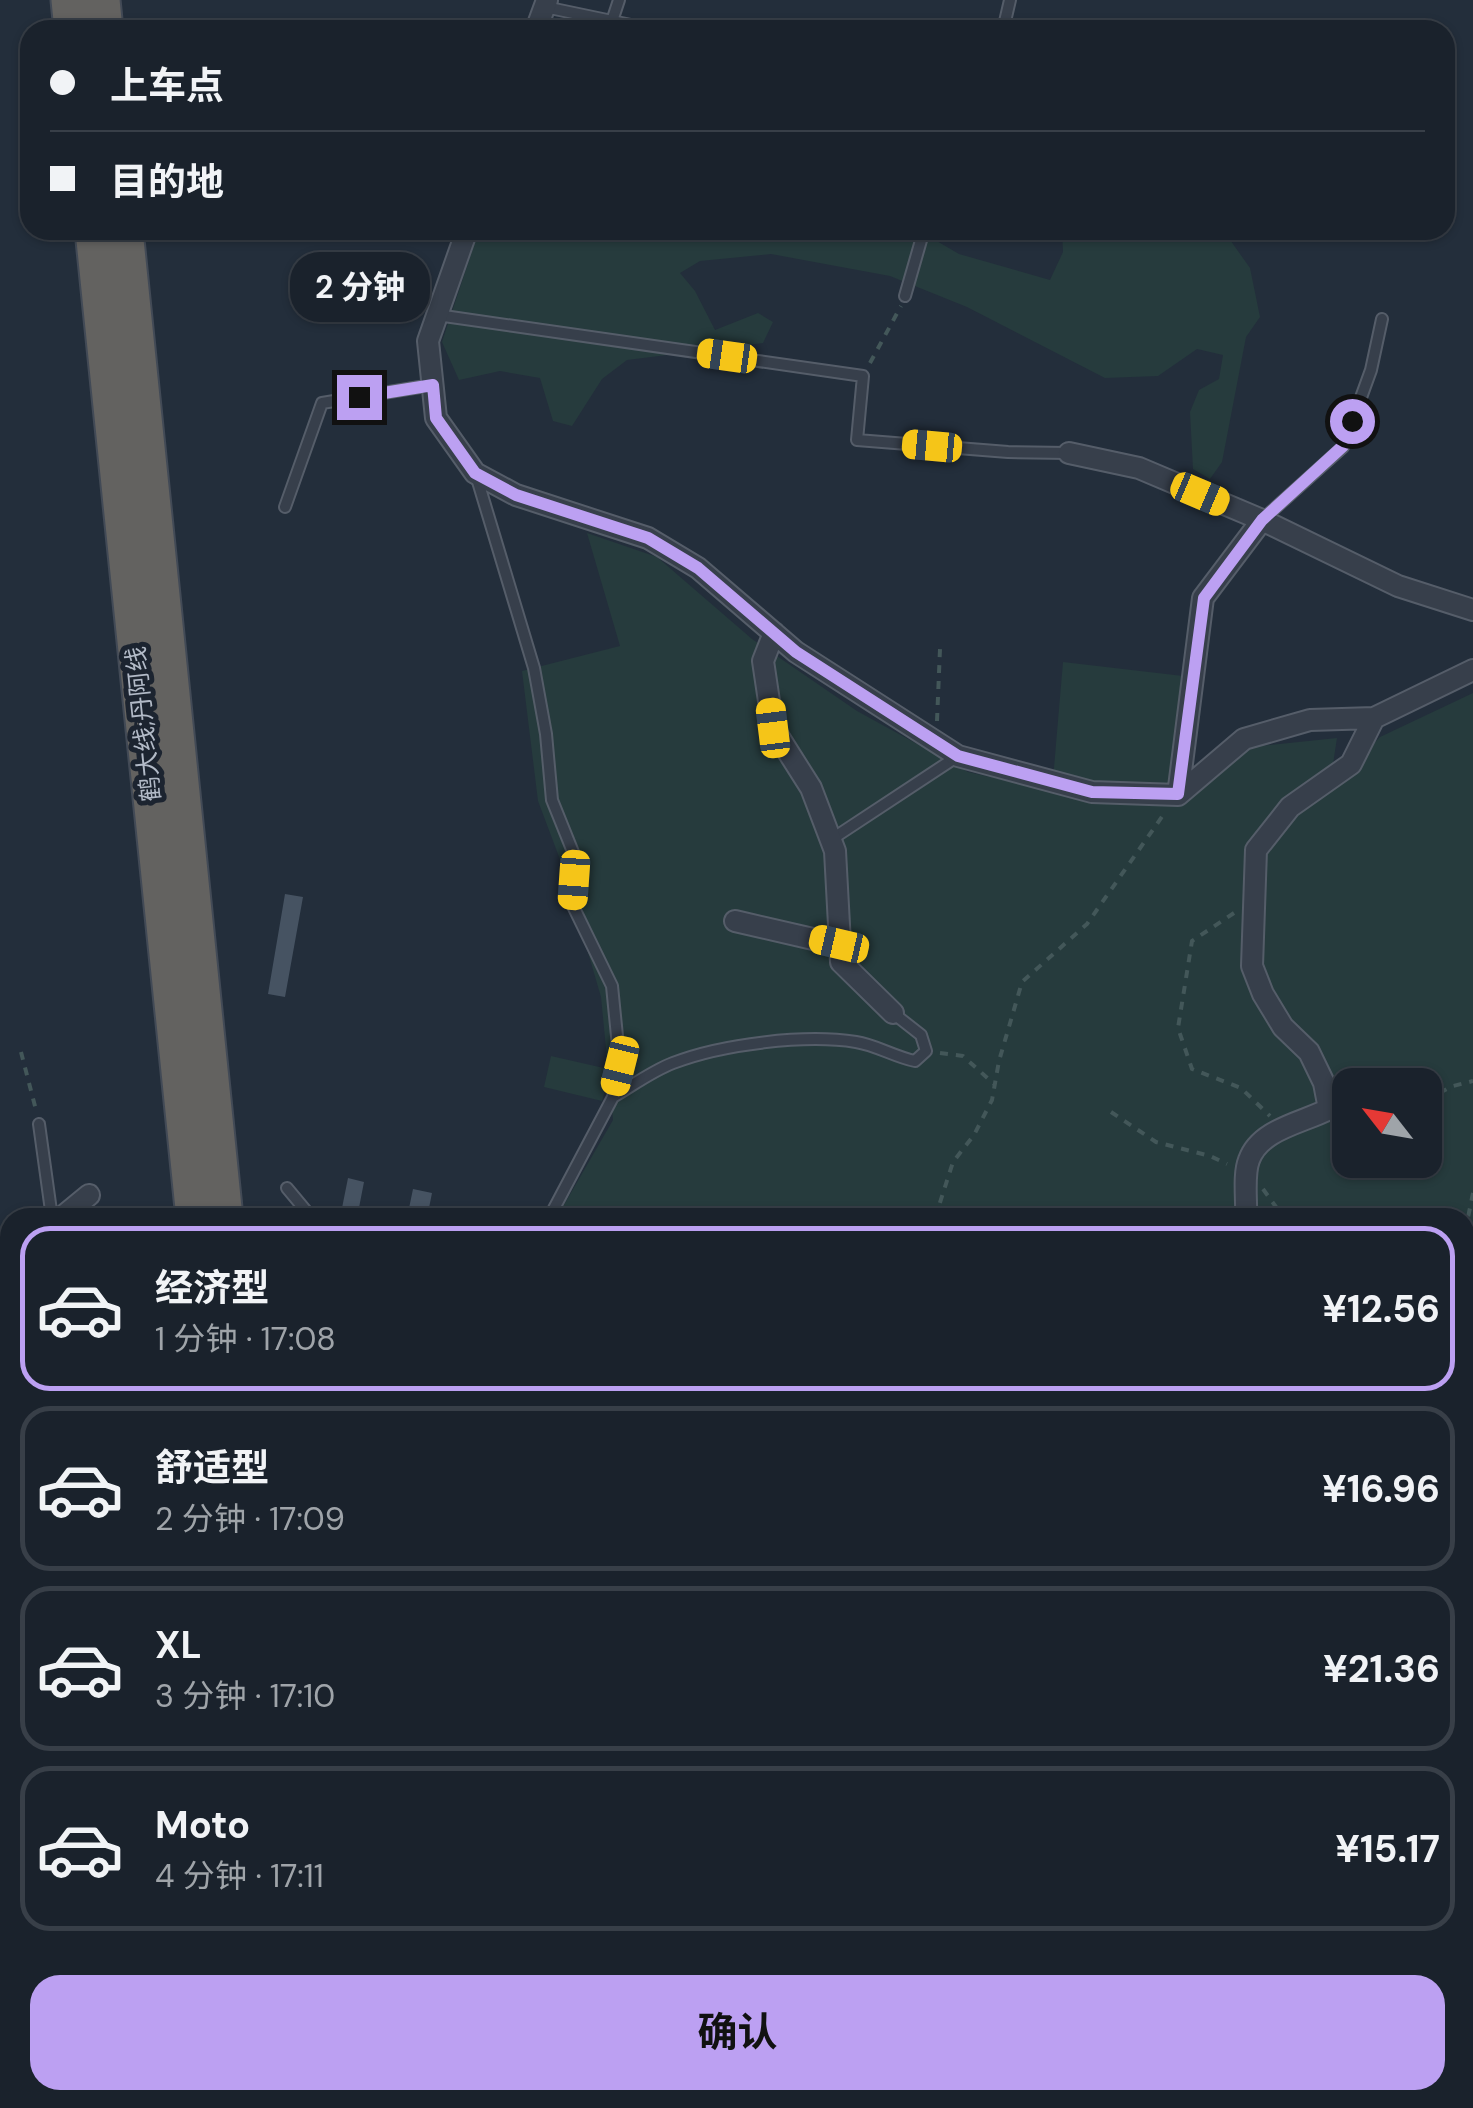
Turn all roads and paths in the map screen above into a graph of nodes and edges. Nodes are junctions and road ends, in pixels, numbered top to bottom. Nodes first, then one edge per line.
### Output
1 (545, 4) edge
2 (608, 20) edge
3 (94, 240) edge
4 (126, 240) edge
5 (463, 240) edge
6 (921, 240) edge
7 (905, 296) joint
8 (437, 315) junction
9 (1382, 319) dead end
10 (863, 376) junction
11 (433, 385) junction
12 (1070, 453) joint
13 (475, 473) junction
14 (284, 507) dead end
15 (1262, 520) junction
16 (1473, 610) edge
17 (774, 633) junction
18 (940, 649) dead end
19 (1473, 670) edge
20 (1374, 718) junction
21 (936, 741) junction
22 (958, 756) junction
23 (1178, 794) junction
24 (831, 840) junction
25 (1254, 899) junction
26 (735, 921) dead end
27 (839, 944) junction
28 (892, 1012) joint
29 (926, 1051) junction
30 (21, 1052) dead end
31 (1473, 1081) edge
32 (994, 1084) junction
33 (1442, 1092) edge
34 (612, 1097) junction
35 (1111, 1112) dead end
36 (40, 1124) joint
37 (1281, 1130) junction
38 (1248, 1174) junction
39 (287, 1188) dead end
40 (90, 1195) dead end
41 (51, 1208) edge
42 (73, 1208) edge
43 (193, 1208) edge
44 (224, 1208) edge
45 (304, 1208) edge
46 (554, 1208) edge
47 (938, 1208) edge
48 (1246, 1208) edge
49 (1277, 1208) edge

1 - 2 lane
3 - 43 highway, 鹤大线;丹阿线
4 - 44 highway, 鹤大线;丹阿线
5 - 8 street
6 - 7 lane
7 - 10 path
8 - 10 lane
8 - 11 street
9 - 15 lane
10 - 12 lane
11 - 13 street
11 - 14 lane
12 - 15 street
13 - 17 street
13 - 34 lane
15 - 16 street
15 - 23 street
17 - 21 street
17 - 24 street
18 - 21 path
19 - 20 street
20 - 23 street
20 - 25 street
21 - 22 street
22 - 23 street
22 - 24 lane
23 - 32 path
24 - 27 street
25 - 37 street
25 - 37 path
26 - 27 street
27 - 28 street
28 - 29 lane
29 - 32 path
29 - 34 lane
30 - 36 path
31 - 33 path
32 - 47 path
34 - 46 lane
35 - 38 path
36 - 41 lane
37 - 38 street
38 - 48 street
38 - 49 path
39 - 45 lane
40 - 42 street

